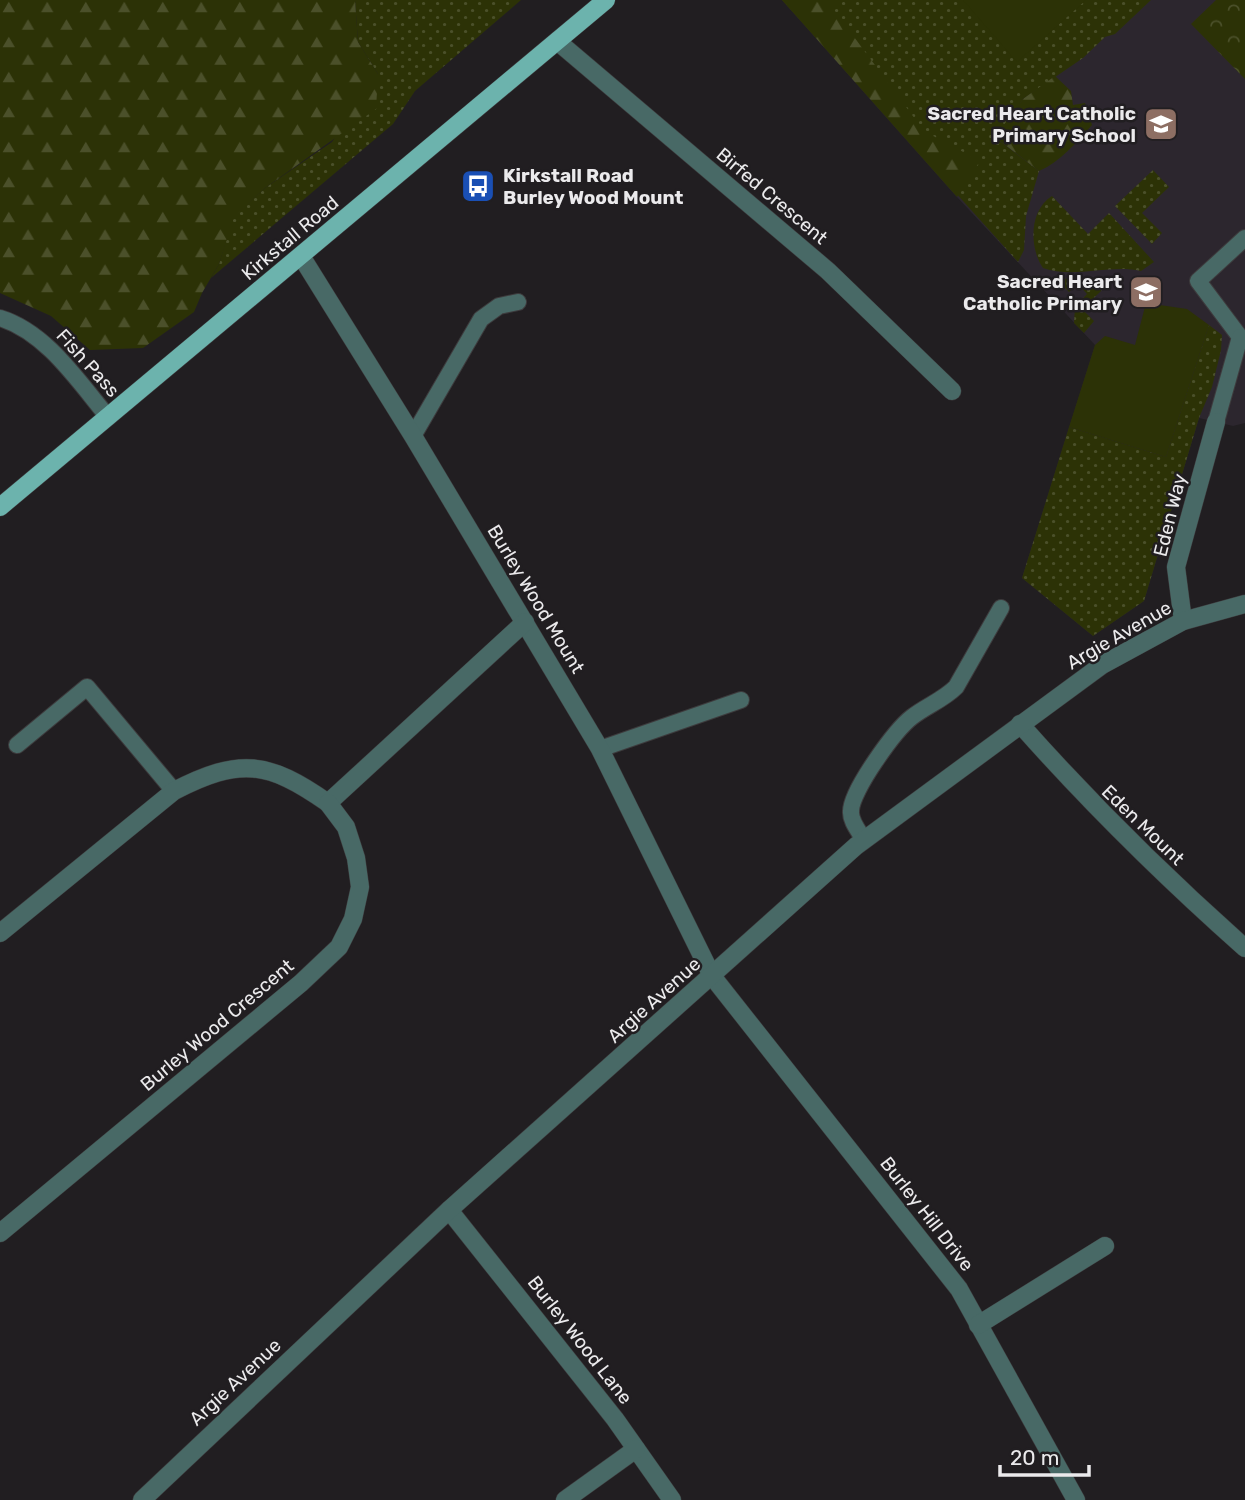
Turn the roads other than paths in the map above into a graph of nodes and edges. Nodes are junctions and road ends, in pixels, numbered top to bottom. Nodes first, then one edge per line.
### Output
1 (606, 0) edge
2 (557, 41) junction
3 (1245, 238) edge
4 (301, 256) junction
5 (518, 302) dead end
6 (0, 318) edge
7 (1243, 337) edge
8 (952, 391) dead end
9 (108, 417) junction
10 (1216, 422) joint
11 (413, 436) junction
12 (0, 507) edge
13 (1245, 604) edge
14 (1001, 608) dead end
15 (1183, 621) junction
16 (525, 622) junction
17 (741, 700) dead end
18 (1020, 724) junction
19 (17, 745) dead end
20 (600, 749) junction
21 (174, 791) junction
22 (328, 803) junction
23 (864, 840) junction
24 (0, 933) edge
25 (1245, 948) edge
26 (712, 976) junction
27 (449, 1210) junction
28 (0, 1233) edge
29 (1105, 1246) dead end
30 (978, 1325) junction
31 (636, 1449) junction
32 (142, 1500) edge
33 (565, 1500) edge
34 (672, 1500) edge
35 (1076, 1500) edge

1 - 2 main road, Kirkstall Road
2 - 4 main road, Kirkstall Road
2 - 8 street, Birfed Crescent
3 - 7 lane
4 - 9 main road, Kirkstall Road
4 - 11 street, Burley Wood Mount
5 - 11 lane
6 - 9 lane, Fish Pass
7 - 10 lane
9 - 12 main road, Kirkstall Road
10 - 15 street, Eden Way
11 - 16 street, Burley Wood Mount
13 - 15 street, Argie Avenue
14 - 23 lane
15 - 18 street, Argie Avenue
16 - 20 street, Burley Wood Mount
16 - 22 street
17 - 20 lane
18 - 23 street, Argie Avenue
18 - 25 street, Eden Mount
19 - 21 lane
20 - 26 street, Burley Wood Mount
21 - 22 street, Burley Wood Crescent
21 - 24 street, Burley Wood Crescent
22 - 28 street, Burley Wood Crescent
23 - 26 street, Argie Avenue
26 - 27 street, Argie Avenue
26 - 30 street, Burley Hill Drive
27 - 31 street, Burley Wood Lane
27 - 32 street, Argie Avenue
29 - 30 street
30 - 35 street, Burley Hill Drive
31 - 33 street
31 - 34 street, Burley Wood Lane

